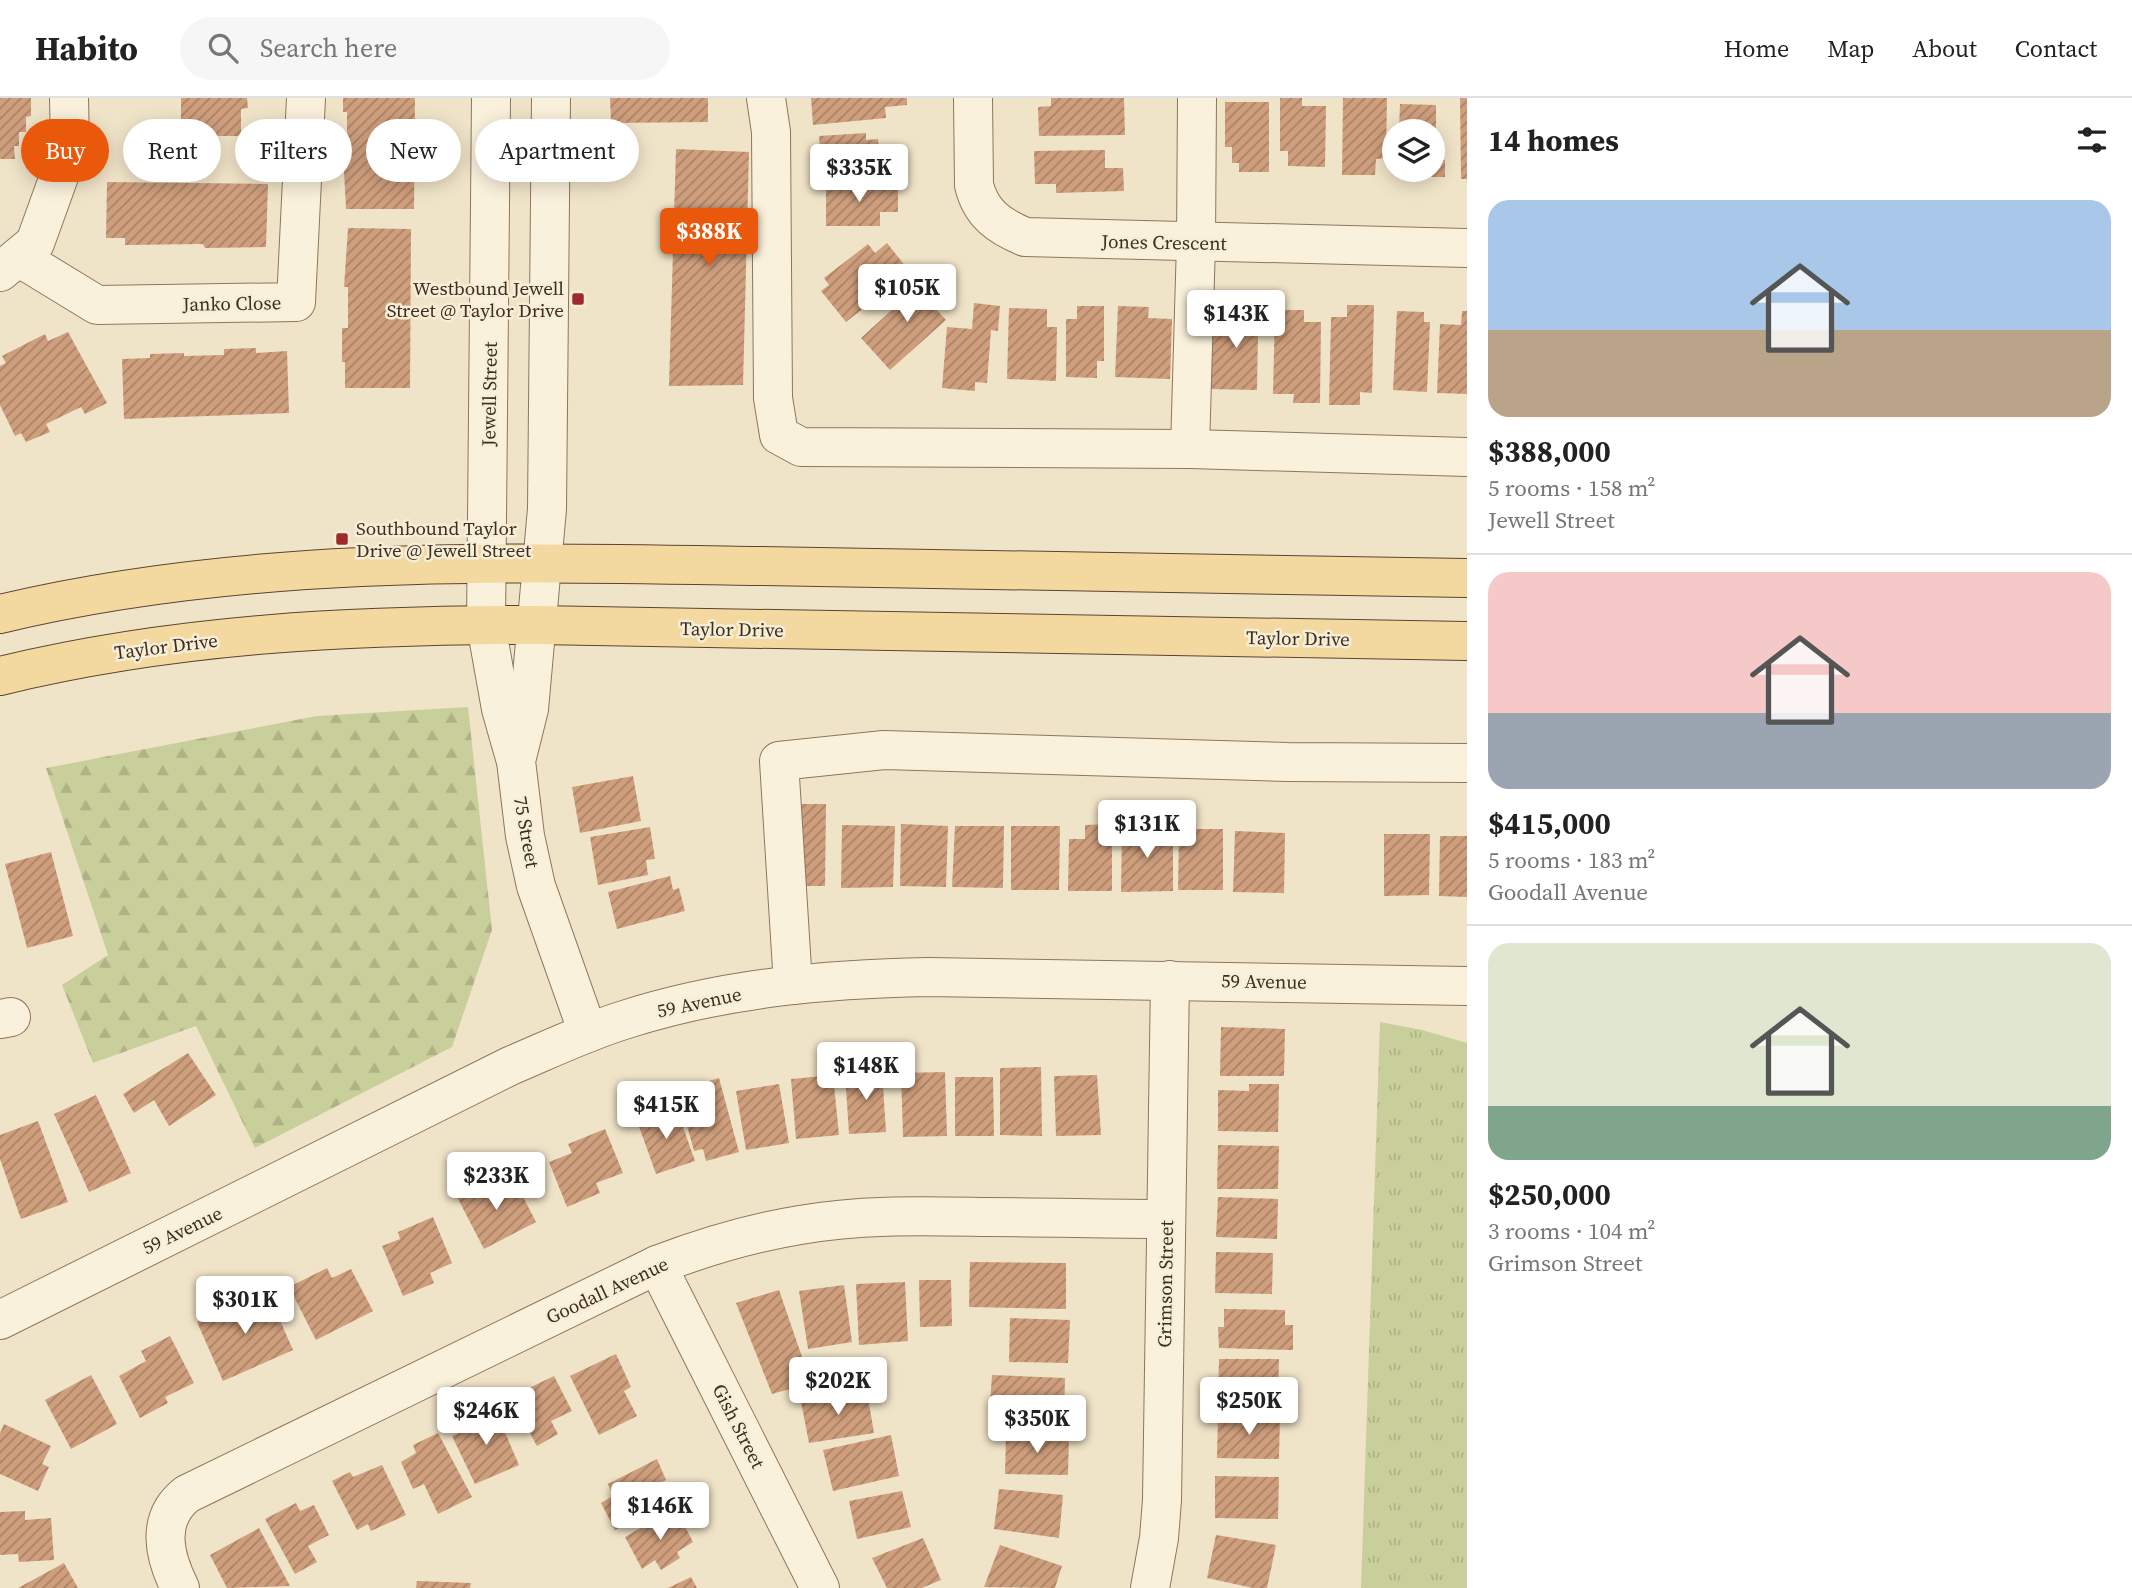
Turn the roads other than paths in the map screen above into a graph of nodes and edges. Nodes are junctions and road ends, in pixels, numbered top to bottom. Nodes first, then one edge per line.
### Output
1 (69, 98) edge
2 (306, 98) edge
3 (491, 98) edge
4 (551, 98) edge
5 (765, 98) edge
6 (973, 98) edge
7 (1197, 98) edge
8 (1196, 243) junction
9 (1467, 248) edge
10 (10, 265) edge
11 (1190, 449) junction
12 (1467, 457) edge
13 (541, 564) junction
14 (487, 565) junction
15 (1467, 578) edge
16 (0, 614) edge
17 (486, 625) junction
18 (537, 625) junction
19 (1467, 641) edge
20 (0, 676) edge
21 (516, 761) junction
22 (1467, 763) edge
23 (1170, 979) junction
24 (793, 985) junction
25 (1467, 986) edge
26 (588, 1033) junction
27 (1166, 1219) junction
28 (657, 1265) junction
29 (0, 1320) edge
30 (180, 1588) edge
31 (820, 1588) edge
32 (1150, 1588) edge

1 - 10 street
2 - 10 street, Janko Close
3 - 14 street, Jewell Street
4 - 13 street
5 - 11 street
6 - 8 street, Jones Crescent
7 - 8 street
8 - 9 street, Jones Crescent
8 - 11 street
11 - 12 street
13 - 14 main road
13 - 15 main road
13 - 18 street, 75 Street
14 - 16 main road
14 - 17 street, Jewell Street
17 - 18 main road, Taylor Drive
17 - 20 main road, Taylor Drive
17 - 21 street, Jewell Street
18 - 19 main road, Taylor Drive
18 - 21 street, 75 Street
21 - 26 street, 75 Street
22 - 24 street
23 - 24 street, 59 Avenue
23 - 25 street, 59 Avenue
23 - 27 street, Grimson Street
24 - 26 street, 59 Avenue
26 - 29 street, 59 Avenue
27 - 28 street, Goodall Avenue
27 - 32 street, Grimson Street
28 - 30 street, Goodall Avenue
28 - 31 street, Gish Street

